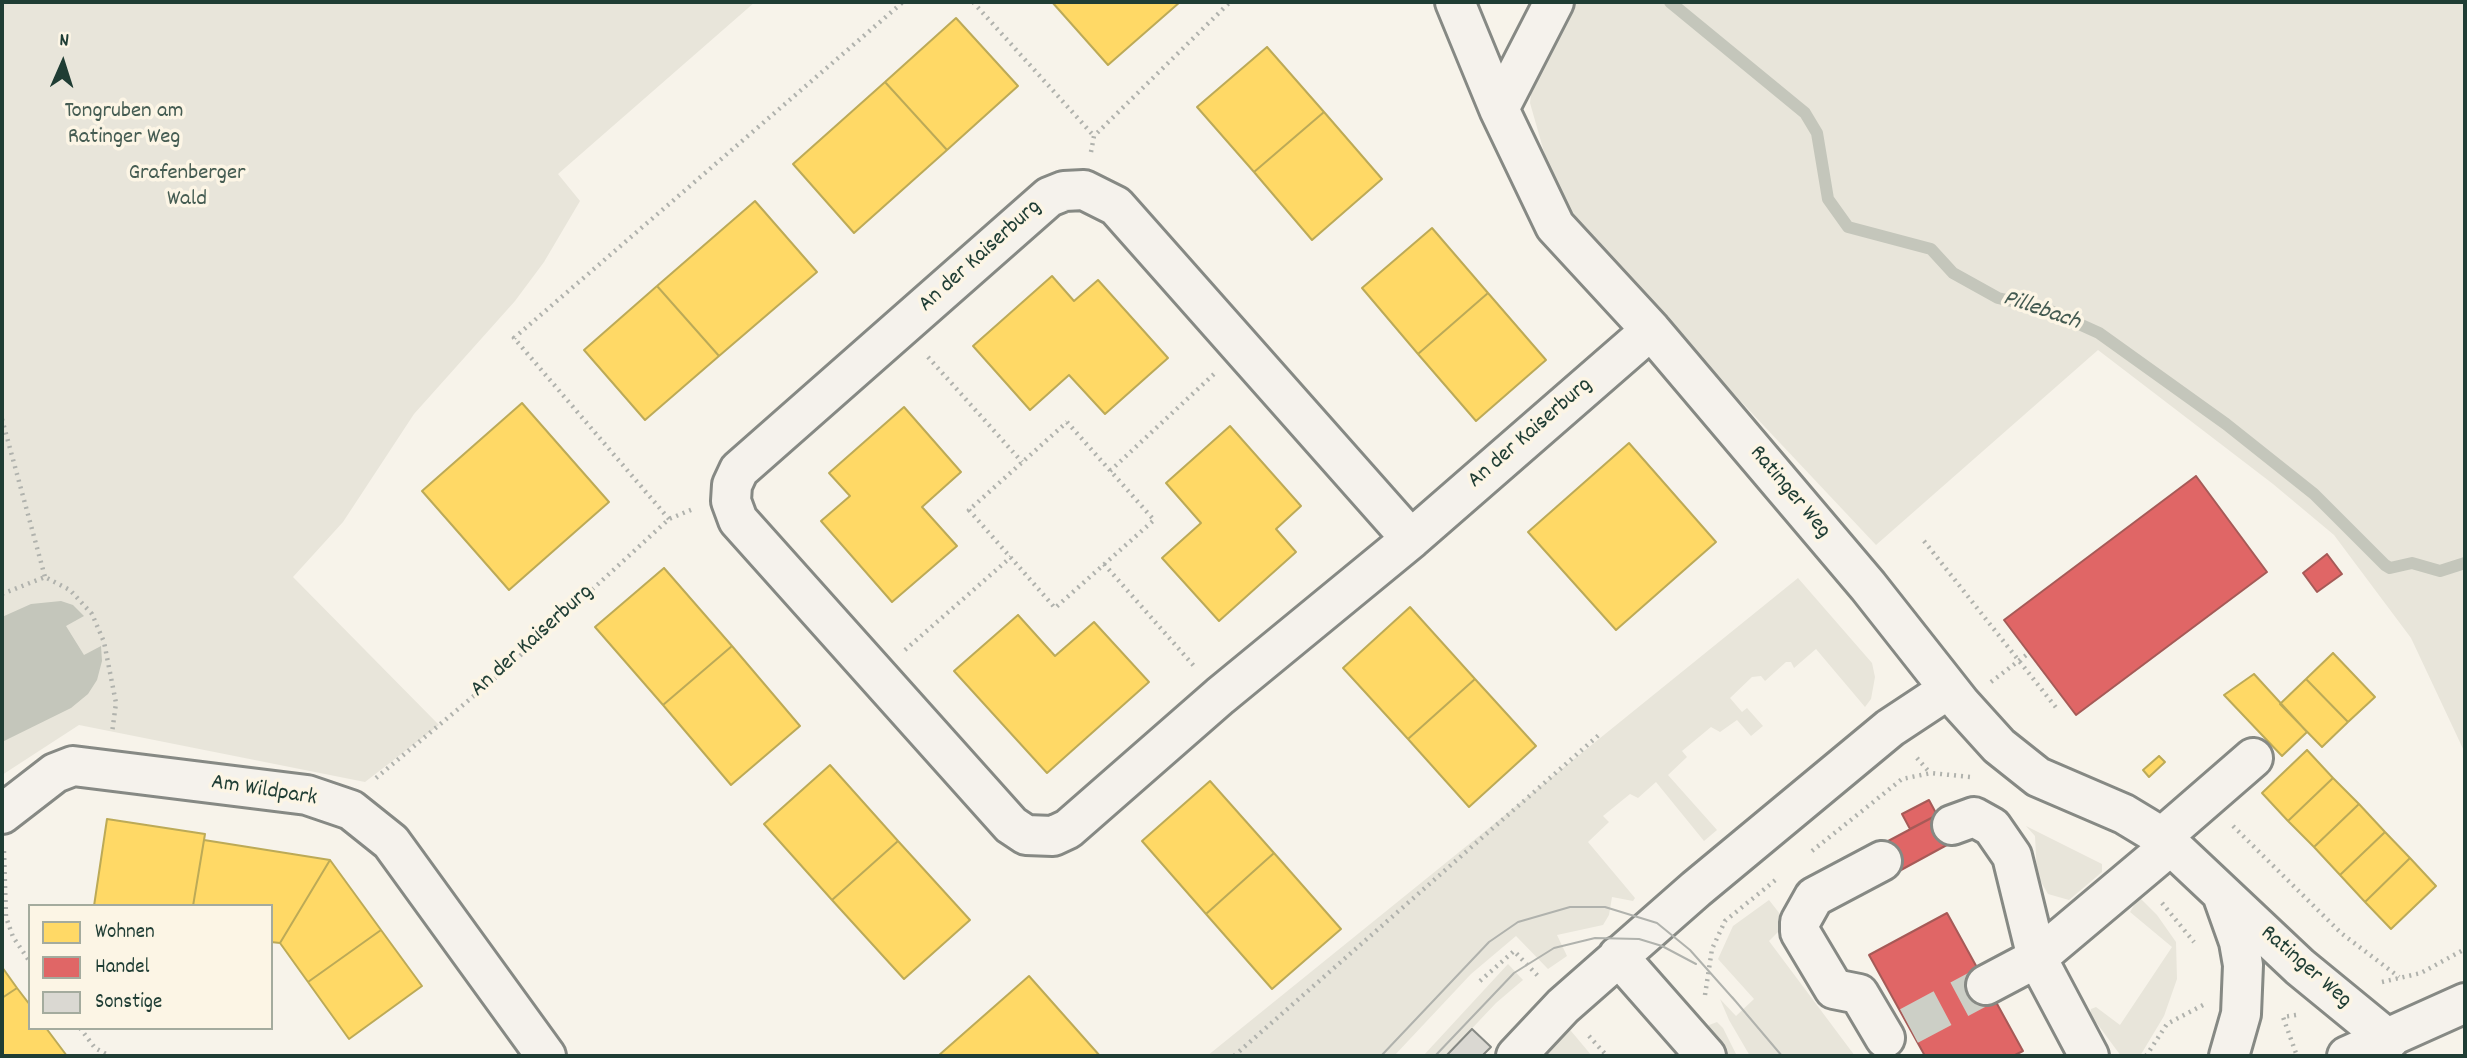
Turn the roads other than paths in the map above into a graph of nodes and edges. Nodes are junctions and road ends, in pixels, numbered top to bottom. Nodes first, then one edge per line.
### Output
1 (1455, 2) edge
2 (1554, 2) edge
3 (1499, 109) junction
4 (1651, 330) junction
5 (1411, 539) junction
6 (1949, 689) junction
7 (2253, 758) dead end
8 (4, 813) edge
9 (1952, 825) dead end
10 (2166, 841) junction
11 (1882, 860) dead end
12 (2222, 895) junction
13 (1618, 957) junction
14 (2037, 958) junction
15 (1986, 985) tunnel mouth
16 (2465, 1003) edge
17 (1896, 1040) edge
18 (2394, 1048) edge
19 (546, 1056) edge
20 (1516, 1056) edge
21 (1706, 1056) edge
22 (2089, 1056) edge
23 (2229, 1056) edge
24 (2347, 1056) edge

1 - 3 street, Ratinger Weg
2 - 3 street
3 - 4 street, Ratinger Weg
4 - 5 street, An der Kaiserburg
4 - 6 street, Ratinger Weg
5 - 5 street, An der Kaiserburg
6 - 10 street, Ratinger Weg
6 - 13 street
7 - 10 street
8 - 19 street, Am Wildpark
9 - 14 street
10 - 12 street, Ratinger Weg
10 - 14 street
11 - 17 street
12 - 18 street, Ratinger Weg
12 - 23 street, Ratinger Weg
13 - 20 street
13 - 21 street
14 - 15 street
14 - 22 street
16 - 18 street
18 - 24 street

